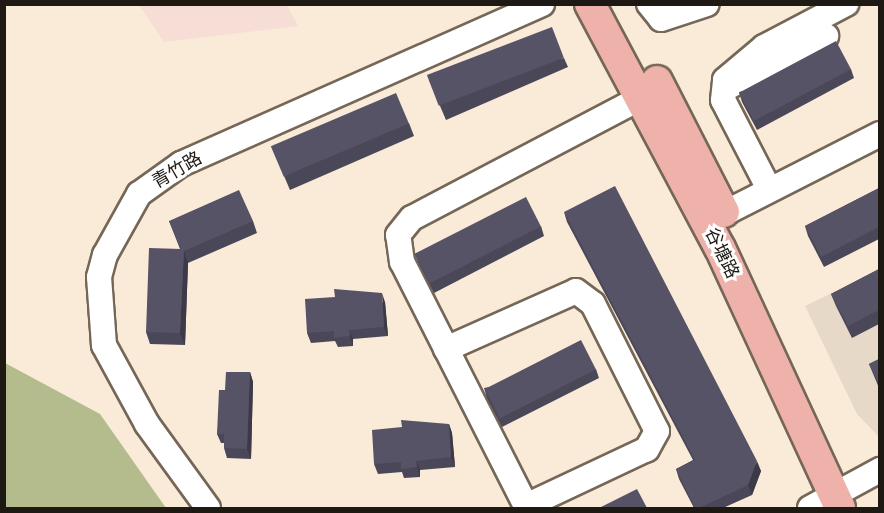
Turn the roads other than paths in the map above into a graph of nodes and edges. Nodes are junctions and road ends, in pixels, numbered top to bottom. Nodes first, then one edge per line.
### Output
1 (526, 4) edge
2 (542, 4) edge
3 (590, 4) edge
4 (614, 4) edge
5 (649, 4) edge
6 (707, 4) edge
7 (846, 4) edge
8 (826, 36) dead end
9 (722, 90) junction
10 (642, 98) junction
11 (879, 134) edge
12 (769, 189) junction
13 (725, 213) junction
14 (446, 350) junction
15 (879, 470) edge
16 (847, 500) edge
17 (526, 507) edge
18 (199, 508) edge
19 (208, 508) edge

1 - 18 street, 青竹路
2 - 19 street, 青竹路
3 - 10 main road, 谷塘路
4 - 13 main road, 谷塘路
5 - 6 street
7 - 9 street
8 - 9 street
9 - 12 street
10 - 14 street
10 - 16 main road, 谷塘路
11 - 12 street
12 - 13 street
13 - 16 main road, 谷塘路
14 - 17 street
14 - 17 street
15 - 16 street

